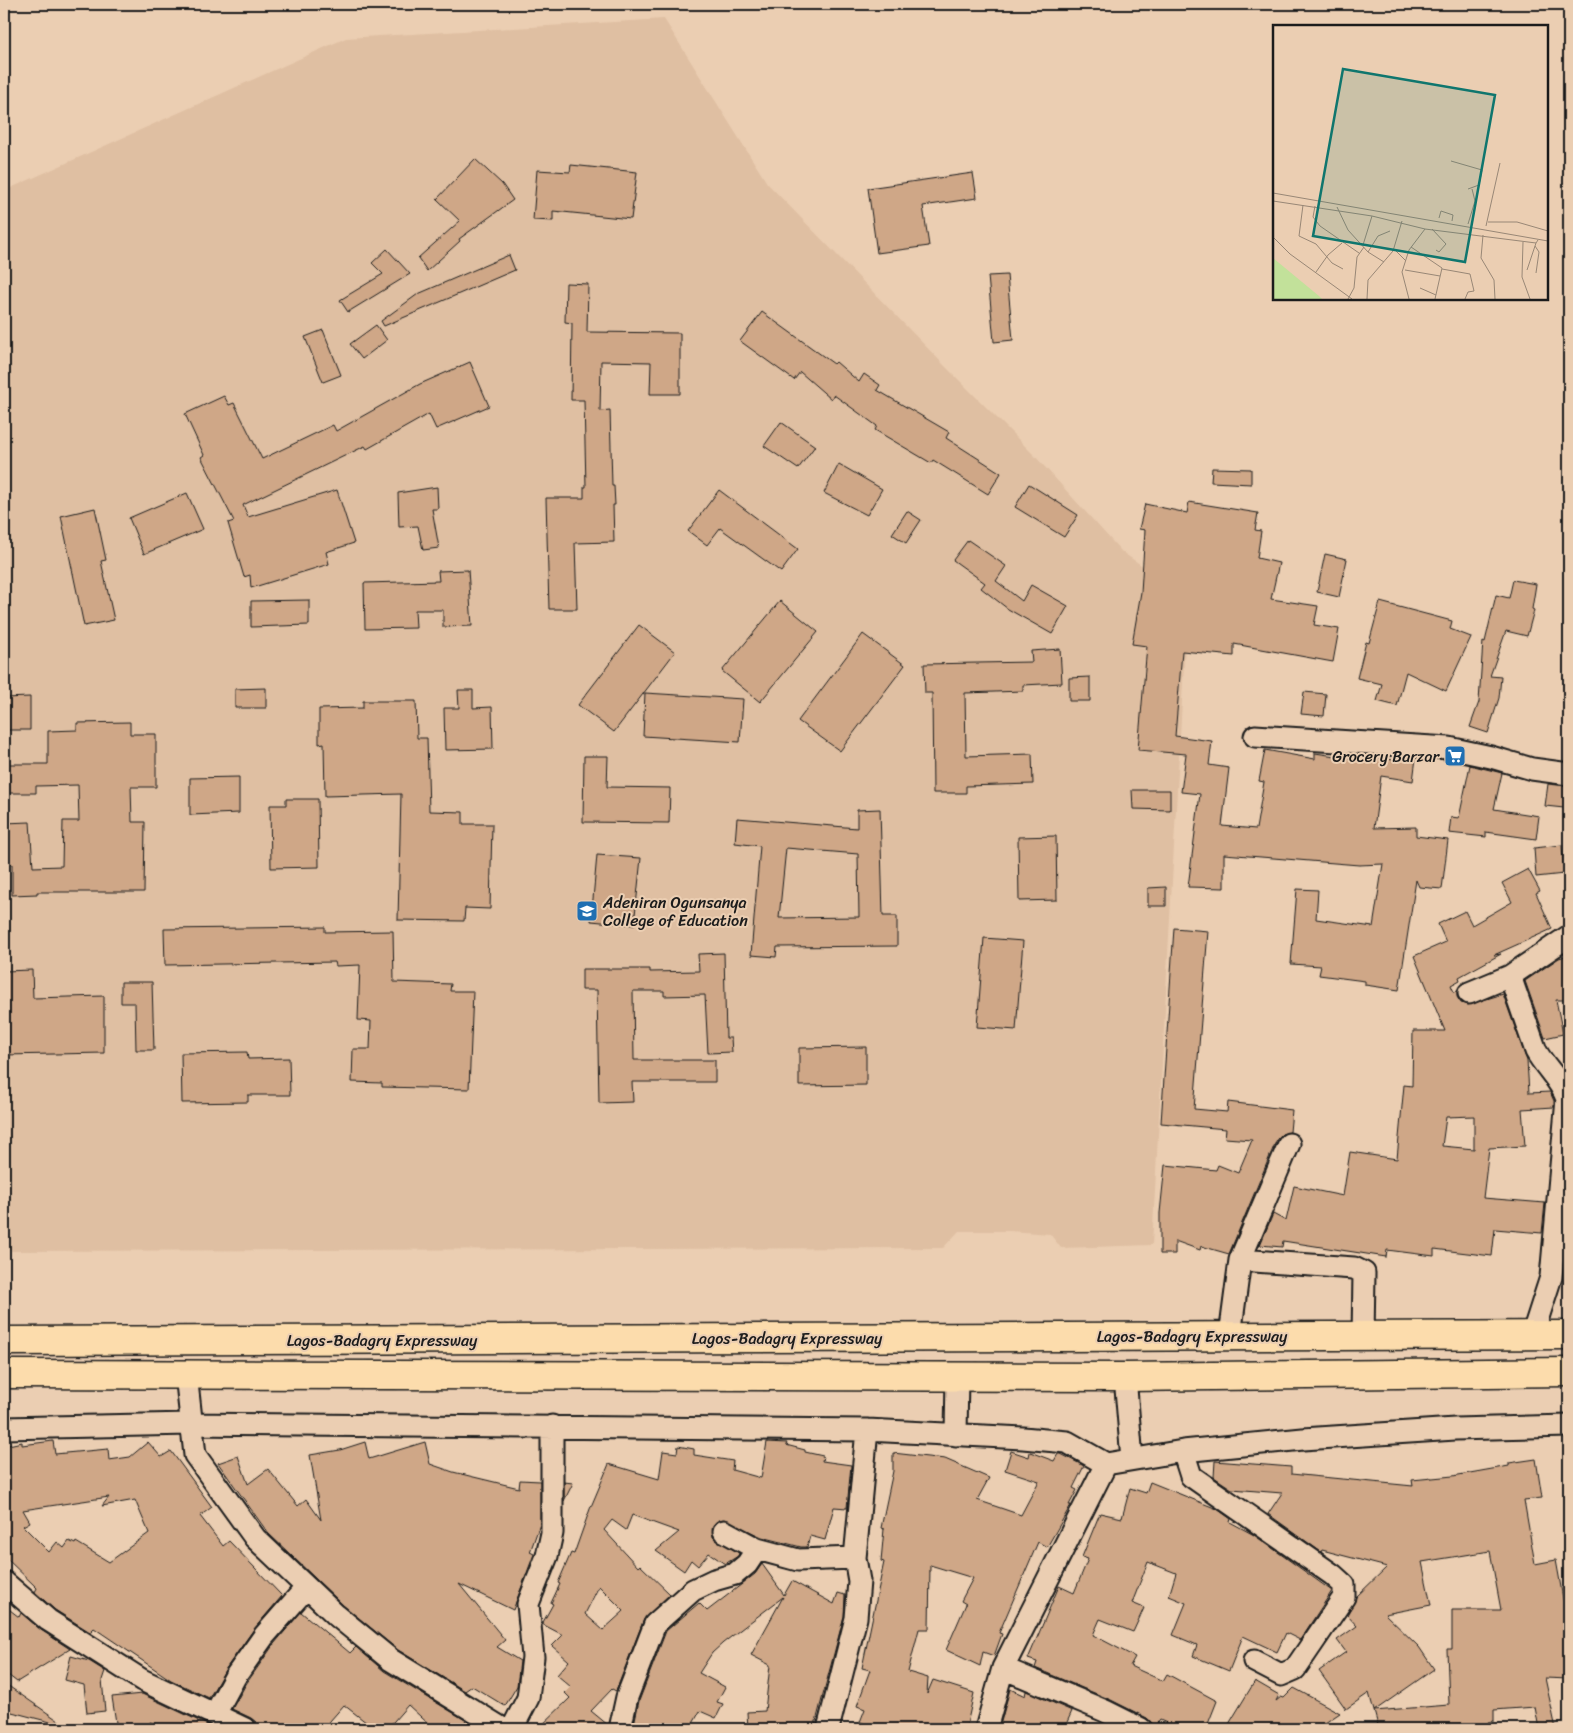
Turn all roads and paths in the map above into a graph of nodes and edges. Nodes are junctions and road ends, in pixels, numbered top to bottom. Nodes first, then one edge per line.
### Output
1 (1255, 736) dead end
2 (1569, 774) edge
3 (1569, 936) edge
4 (1510, 976) junction
5 (1469, 993) dead end
6 (1289, 1144) dead end
7 (1240, 1260) junction
8 (1569, 1335) edge
9 (1230, 1336) junction
10 (1363, 1336) junction
11 (1532, 1336) junction
12 (4, 1341) edge
13 (1569, 1372) edge
14 (4, 1374) edge
15 (186, 1374) junction
16 (957, 1376) junction
17 (1125, 1377) junction
18 (190, 1424) junction
19 (552, 1426) junction
20 (1569, 1426) edge
21 (4, 1428) edge
22 (867, 1430) junction
23 (956, 1434) junction
24 (1183, 1451) junction
25 (1132, 1459) junction
26 (1106, 1464) junction
27 (724, 1531) dead end
28 (757, 1549) junction
29 (855, 1558) junction
30 (4, 1582) edge
31 (306, 1588) junction
32 (1254, 1660) dead end
33 (1003, 1668) junction
34 (215, 1714) junction
35 (834, 1725) edge
36 (245, 1729) edge
37 (502, 1729) edge
38 (512, 1729) edge
39 (620, 1729) edge
40 (986, 1729) edge
41 (1141, 1729) edge

1 - 2 street
3 - 4 street
4 - 5 street
4 - 11 street
6 - 7 street
7 - 9 street
7 - 10 street
8 - 11 highway, Lagos-Badagry Expressway
9 - 10 highway, Lagos-Badagry Expressway
9 - 12 highway, Lagos-Badagry Expressway
10 - 11 highway, Lagos-Badagry Expressway
13 - 17 highway
14 - 15 highway
15 - 16 highway
15 - 18 street
16 - 17 highway
16 - 23 street
17 - 25 street
18 - 19 street
18 - 21 street
18 - 31 street
19 - 22 street
19 - 38 street
20 - 24 street
22 - 23 street
22 - 29 street
23 - 26 street
24 - 25 street
24 - 32 street
25 - 26 street
26 - 33 street
27 - 28 street
28 - 29 street
28 - 39 street
29 - 35 street
30 - 34 street
31 - 34 street
31 - 37 street
33 - 40 street
33 - 41 street
34 - 36 street

